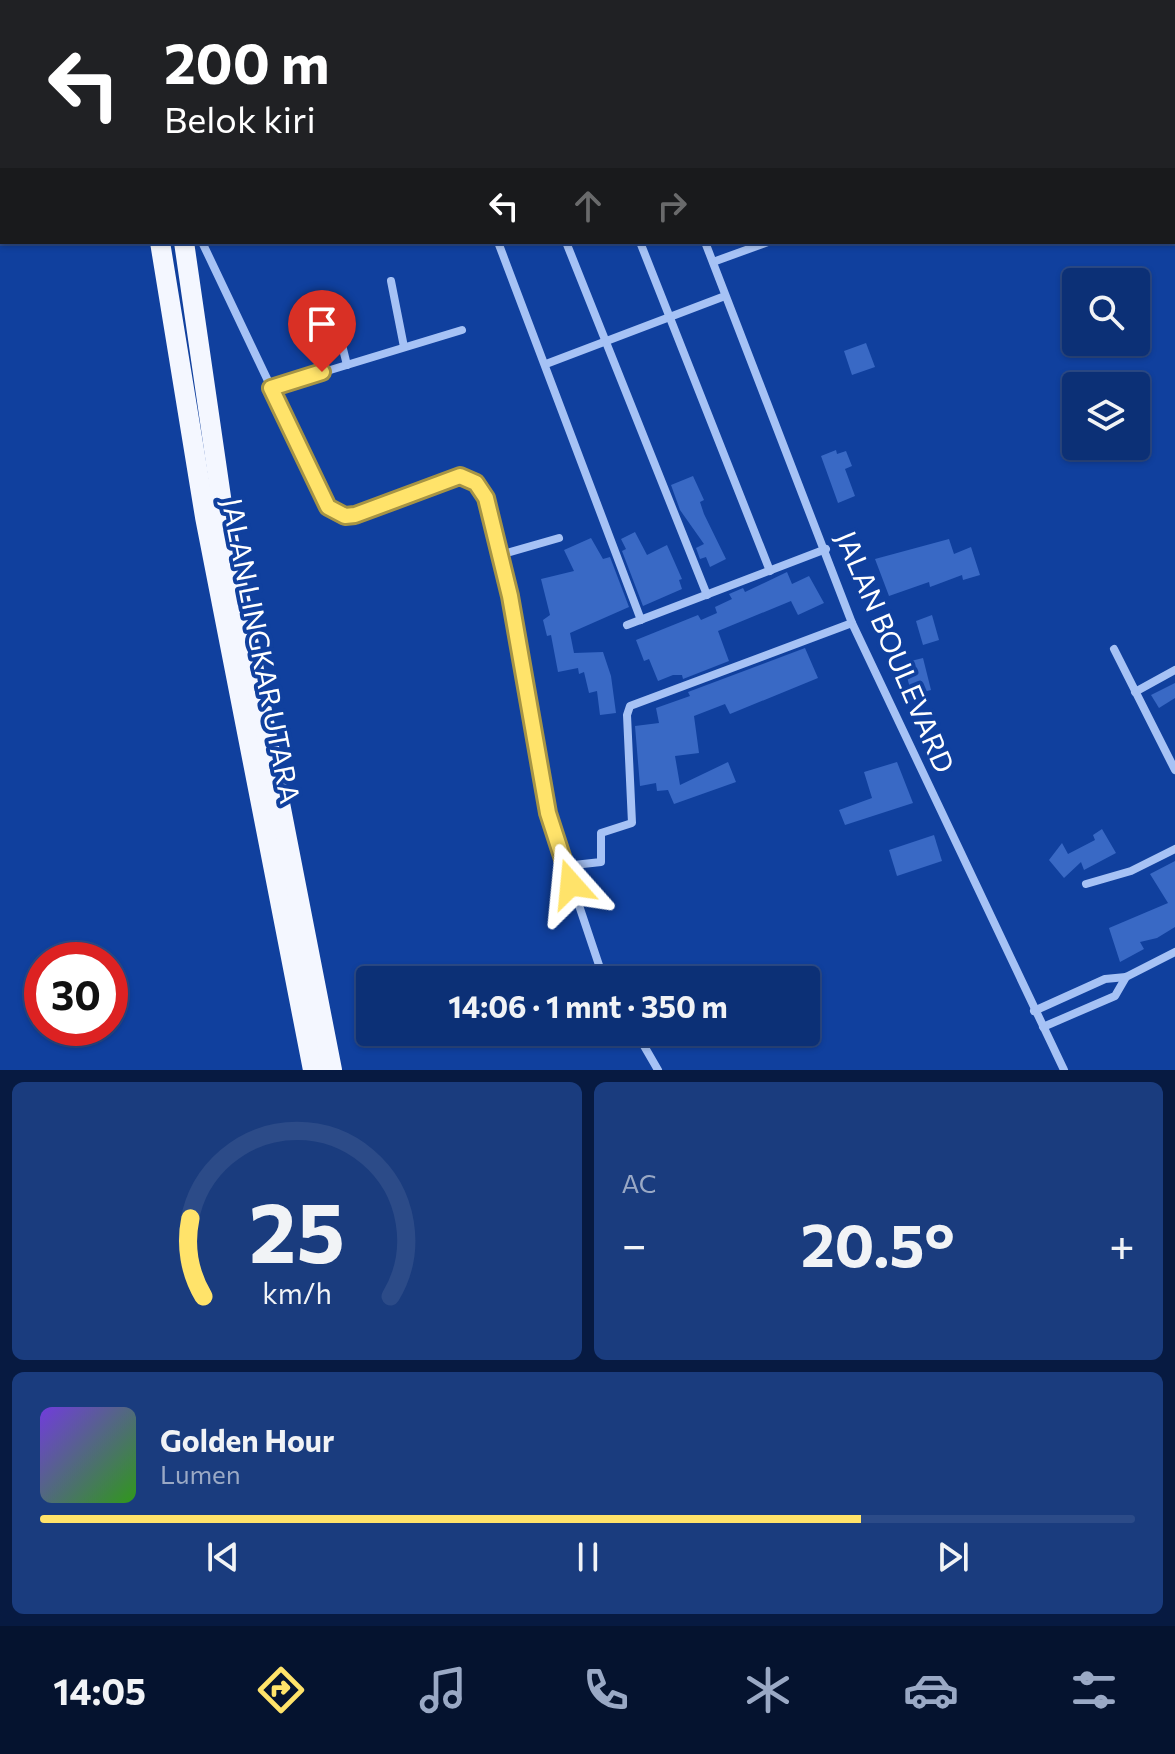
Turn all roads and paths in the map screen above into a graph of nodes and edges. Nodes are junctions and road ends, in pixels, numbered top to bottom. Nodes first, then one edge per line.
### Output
1 (160, 244) edge
2 (184, 244) edge
3 (203, 244) edge
4 (499, 244) edge
5 (567, 244) edge
6 (641, 244) edge
7 (706, 244) edge
8 (762, 244) edge
9 (713, 262) junction
10 (391, 281) dead end
11 (725, 296) junction
12 (330, 297) dead end
13 (669, 318) junction
14 (462, 330) dead end
15 (198, 335) junction
16 (175, 336) junction
17 (605, 343) junction
18 (404, 347) junction
19 (546, 364) junction
20 (347, 365) junction
21 (271, 388) junction
22 (559, 538) dead end
23 (826, 549) junction
24 (500, 555) junction
25 (770, 571) junction
26 (707, 595) junction
27 (641, 620) junction
28 (852, 623) junction
29 (627, 625) dead end
30 (1114, 649) dead end
31 (1175, 670) edge
32 (1135, 692) junction
33 (1174, 767) edge
34 (1175, 849) edge
35 (565, 866) junction
36 (1086, 884) dead end
37 (1175, 952) edge
38 (599, 966) edge
39 (1126, 977) junction
40 (1034, 1011) junction
41 (1043, 1027) junction
42 (644, 1046) edge
43 (313, 1070) edge
44 (332, 1070) edge
45 (658, 1070) edge
46 (1064, 1070) edge

1 - 16 main road, JALAN LINGKAR UTARA
2 - 15 main road, JALAN LINGKAR UTARA
3 - 21 street
4 - 19 street
5 - 17 street
6 - 13 street
7 - 9 street, JALAN BOULEVARD
8 - 9 street
9 - 11 street, JALAN BOULEVARD
10 - 18 street
11 - 13 street
11 - 23 street, JALAN BOULEVARD
12 - 20 street
13 - 17 street
13 - 25 street
14 - 18 street
15 - 16 main road
15 - 44 main road, JALAN LINGKAR UTARA
16 - 43 main road, JALAN LINGKAR UTARA
17 - 19 street
17 - 26 street
18 - 20 street
19 - 27 street
20 - 21 street
21 - 24 street
22 - 24 street
23 - 25 street
23 - 28 street, JALAN BOULEVARD
24 - 35 street
25 - 26 street
26 - 27 street
27 - 29 street
28 - 35 street
28 - 40 street, JALAN BOULEVARD
30 - 32 street
31 - 32 street
32 - 33 street
34 - 36 street
35 - 38 street
37 - 39 street
39 - 40 street
39 - 41 street
40 - 41 street, JALAN BOULEVARD
41 - 46 street, JALAN BOULEVARD
42 - 45 street

